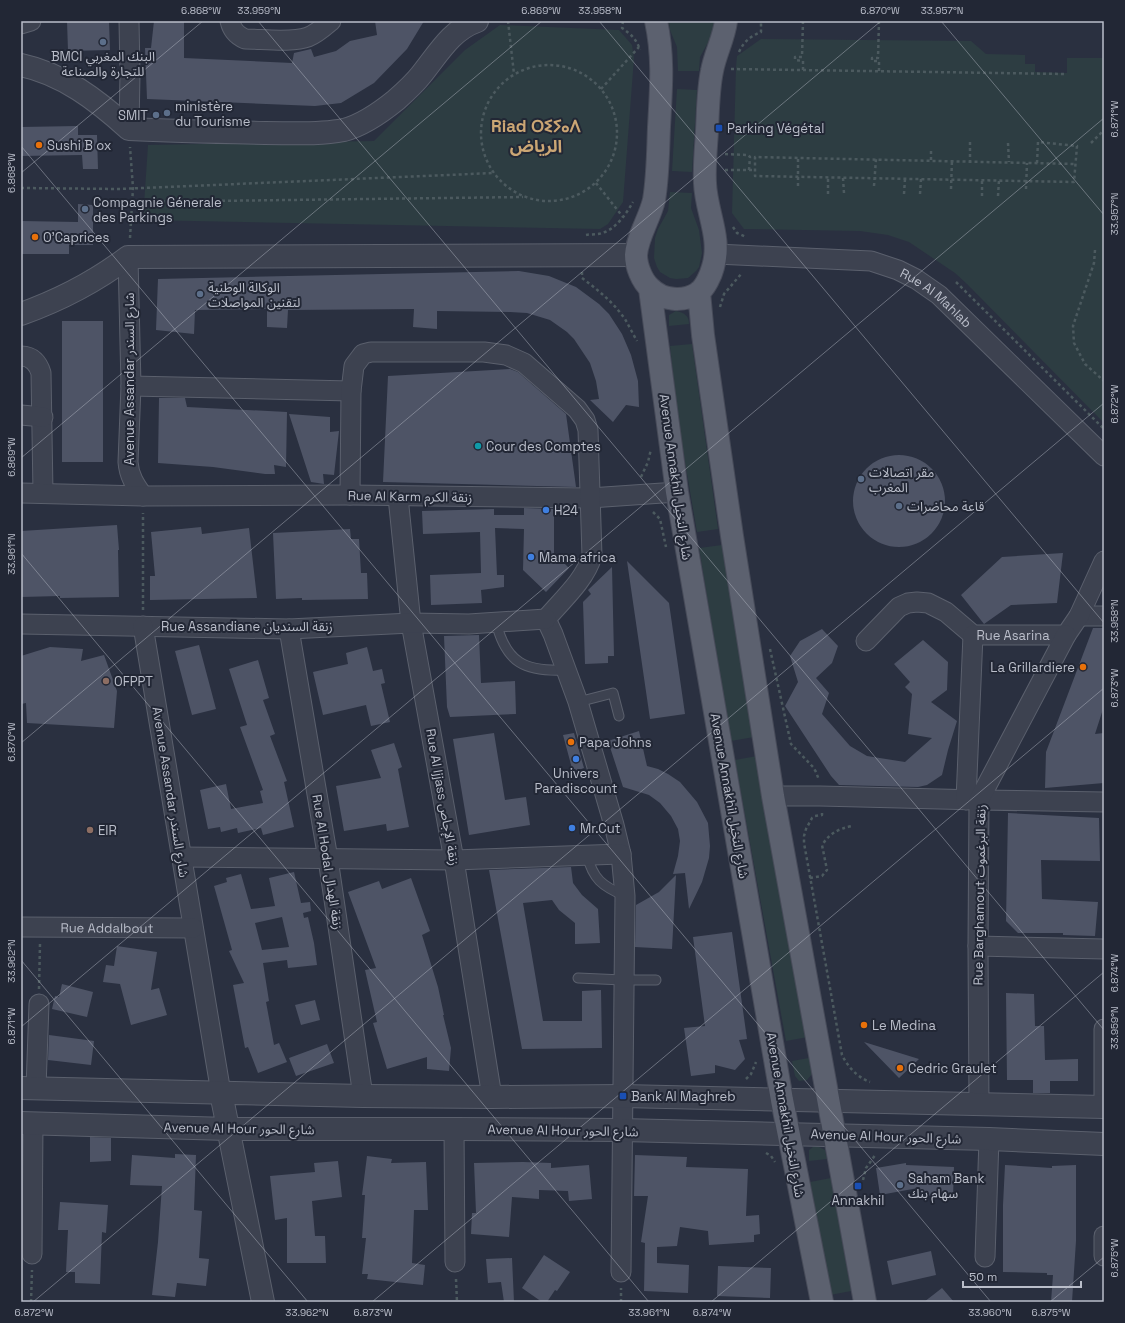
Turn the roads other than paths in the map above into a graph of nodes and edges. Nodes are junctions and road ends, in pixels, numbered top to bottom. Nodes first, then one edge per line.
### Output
1 (30, 21) edge
2 (129, 21) edge
3 (230, 21) edge
4 (331, 21) edge
5 (477, 21) edge
6 (656, 21) edge
7 (726, 21) edge
8 (21, 24) edge
9 (21, 64) edge
10 (129, 128) junction
11 (716, 254) junction
12 (636, 255) junction
13 (128, 256) junction
14 (650, 289) junction
15 (699, 292) junction
16 (21, 314) edge
17 (21, 356) edge
18 (132, 386) junction
19 (351, 391) junction
20 (21, 414) edge
21 (43, 417) junction
22 (1104, 456) edge
23 (676, 492) junction
24 (21, 493) edge
25 (43, 494) junction
26 (350, 495) junction
27 (143, 496) junction
28 (398, 497) junction
29 (590, 498) junction
30 (1104, 561) edge
31 (1079, 616) junction
32 (1104, 616) edge
33 (546, 619) junction
34 (496, 622) junction
35 (411, 623) junction
36 (21, 624) edge
37 (143, 626) junction
38 (289, 629) junction
39 (973, 635) junction
40 (1066, 635) junction
41 (866, 641) dead end
42 (566, 670) junction
43 (578, 702) junction
44 (619, 716) dead end
45 (772, 796) junction
46 (972, 800) junction
47 (1104, 802) edge
48 (621, 854) junction
49 (587, 855) junction
50 (181, 857) junction
51 (328, 859) junction
52 (454, 860) junction
53 (625, 896) junction
54 (21, 927) edge
55 (193, 928) junction
56 (978, 946) junction
57 (1104, 949) edge
58 (578, 978) dead end
59 (623, 980) junction
60 (656, 980) dead end
61 (39, 1004) road end
62 (1104, 1029) edge
63 (29, 1088) edge
64 (221, 1093) junction
65 (363, 1096) junction
66 (623, 1096) junction
67 (492, 1097) junction
68 (782, 1100) junction
69 (829, 1100) junction
70 (980, 1105) junction
71 (1104, 1107) edge
72 (27, 1123) edge
73 (228, 1129) junction
74 (454, 1129) junction
75 (622, 1130) junction
76 (789, 1134) junction
77 (836, 1135) junction
78 (989, 1139) junction
79 (1104, 1144) edge
80 (1104, 1236) edge
81 (32, 1254) road end
82 (1104, 1256) edge
83 (984, 1257) dead end
84 (455, 1262) road end
85 (621, 1272) dead end
86 (818, 1295) edge
87 (263, 1302) edge
88 (865, 1302) edge

1 - 8 street
2 - 10 street
3 - 4 street
5 - 10 street
6 - 12 main road
7 - 11 main road
9 - 10 street
11 - 15 main road
11 - 22 street, Rue Al Mahlab
12 - 13 street
12 - 14 main road
13 - 16 street
13 - 18 street, Avenue Assandar شارع السندر
14 - 15 main road
14 - 23 main road, Avenue Annakhil شارع النخيل
15 - 45 main road
17 - 21 street
18 - 19 street
18 - 27 street, Avenue Assandar شارع السندر
19 - 26 street
19 - 29 street
20 - 21 street
21 - 25 street
23 - 29 street, Rue Al Karm زنقة الكرم
23 - 68 main road, Avenue Annakhil شارع النخيل
24 - 25 street, Rue Al Karm زنقة الكرم
25 - 27 street, Rue Al Karm زنقة الكرم
26 - 27 street, Rue Al Karm زنقة الكرم
26 - 28 street, Rue Al Karm زنقة الكرم
28 - 29 street, Rue Al Karm زنقة الكرم
28 - 35 street, Rue Al Ijjass زنقة الإجاص
29 - 33 street
30 - 31 street
31 - 32 street
31 - 40 street, Rue Asarina
33 - 34 street, Rue Assandiane زنقة السنديان
33 - 42 street
34 - 35 street, Rue Assandiane زنقة السنديان
34 - 42 lane
35 - 38 street, Rue Assandiane زنقة السنديان
35 - 52 street, Rue Al Ijjass زنقة الإجاص
36 - 37 street, Rue Assandiane زنقة السنديان
37 - 38 street, Rue Assandiane زنقة السنديان
37 - 50 street, Avenue Assandar شارع السندر
38 - 51 street, Rue Al Hodal زنقة الهدال
39 - 40 street, Rue Asarina
39 - 41 street, Rue Asarina
39 - 46 street
40 - 46 street, Rue Barghamout زنقة البرغموت
42 - 43 street
43 - 44 lane
43 - 48 street
45 - 46 street
45 - 69 main road
46 - 47 street
46 - 56 street, Rue Barghamout زنقة البرغموت
48 - 49 street
48 - 53 street
49 - 52 street
49 - 53 lane
50 - 51 street
50 - 55 street, Avenue Assandar شارع السندر
51 - 52 street
51 - 65 street, Rue Al Hodal زنقة الهدال
52 - 67 street, Rue Al Ijjass زنقة الإجاص
53 - 59 street
54 - 55 street, Rue Addalbout
55 - 64 street, Avenue Assandar شارع السندر
56 - 57 street
56 - 70 street, Rue Barghamout زنقة البرغموت
58 - 59 lane
59 - 60 lane
59 - 66 street
61 - 63 street
62 - 71 street
63 - 64 street
64 - 65 street
64 - 73 street, Avenue Assandar شارع السندر
65 - 67 street
66 - 67 street
66 - 68 street
66 - 75 street
68 - 69 street
68 - 76 main road, Avenue Annakhil شارع النخيل
69 - 70 street
69 - 77 main road
70 - 71 street
72 - 73 street, Avenue Al Hour شارع الحور
72 - 81 street
73 - 74 street, Avenue Al Hour شارع الحور
73 - 87 street, Avenue Assandar شارع السندر
74 - 75 street, Avenue Al Hour شارع الحور
74 - 84 street
75 - 76 street, Avenue Al Hour شارع الحور
75 - 85 street
76 - 77 street, Avenue Al Hour شارع الحور
76 - 86 main road, Avenue Annakhil شارع النخيل
77 - 78 street, Avenue Al Hour شارع الحور
77 - 88 main road
78 - 79 street, Avenue Al Hour شارع الحور
78 - 83 street
80 - 82 street

